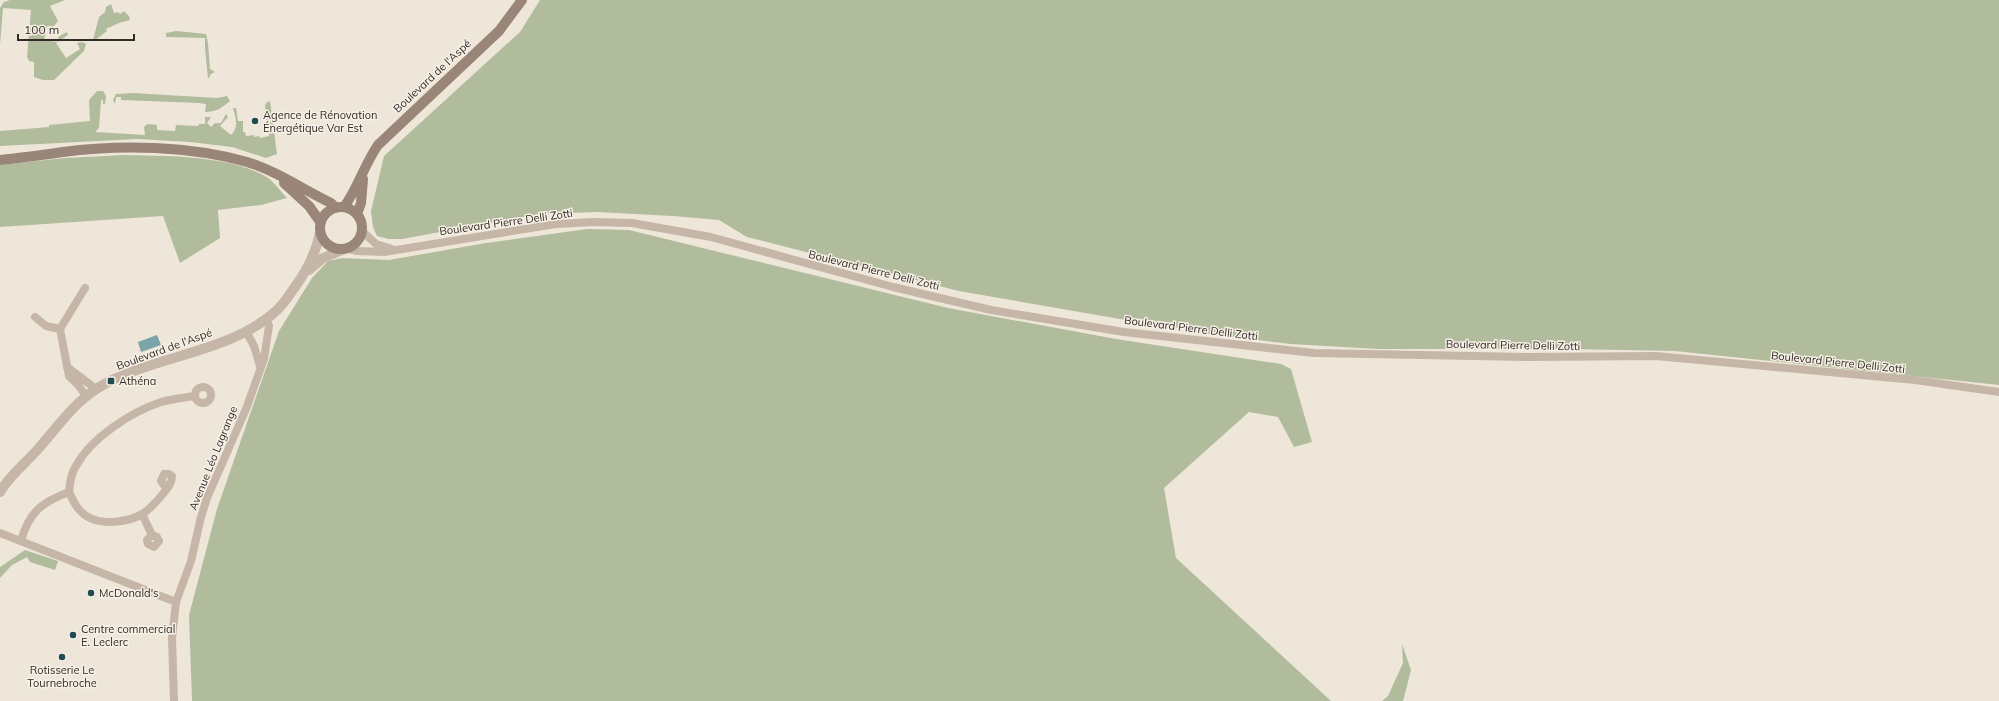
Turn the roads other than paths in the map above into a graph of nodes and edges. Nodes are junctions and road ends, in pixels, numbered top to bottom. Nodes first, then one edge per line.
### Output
1 (522, 0) edge
2 (63, 152) junction
3 (0, 153) edge
4 (0, 160) edge
5 (262, 168) junction
6 (363, 173) junction
7 (340, 208) junction
8 (357, 214) junction
9 (320, 228) junction
10 (363, 232) junction
11 (345, 249) junction
12 (393, 250) junction
13 (304, 274) junction
14 (85, 288) dead end
15 (34, 317) dead end
16 (266, 318) junction
17 (60, 329) junction
18 (246, 331) junction
19 (260, 366) junction
20 (67, 367) junction
21 (96, 389) junction
22 (1999, 392) edge
23 (86, 396) junction
24 (194, 396) dead end
25 (1, 489) edge
26 (167, 489) dead end
27 (69, 492) junction
28 (142, 514) junction
29 (0, 533) edge
30 (152, 535) dead end
31 (21, 541) junction
32 (176, 602) junction
33 (174, 701) edge

1 - 6 main road, Boulevard de l'Aspé
2 - 3 main road
2 - 4 main road
2 - 5 main road
5 - 7 main road
5 - 9 main road
6 - 7 main road, Boulevard de l'Aspé
6 - 8 main road, Boulevard de l'Aspé
7 - 8 main road
7 - 9 main road
8 - 10 main road
9 - 11 main road
9 - 13 street, Boulevard de l'Aspé
10 - 11 main road
10 - 12 street
11 - 12 street, Boulevard Pierre Delli Zotti
11 - 13 street, Boulevard de l'Aspé
12 - 22 street, Boulevard Pierre Delli Zotti
13 - 16 street, Boulevard de l'Aspé
14 - 17 street
15 - 17 street
16 - 18 street, Boulevard de l'Aspé
16 - 19 street, Avenue Léo Lagrange
17 - 20 street
18 - 19 street
18 - 21 street, Boulevard de l'Aspé
19 - 32 street, Avenue Léo Lagrange
20 - 21 street
20 - 23 street
21 - 23 street, Boulevard de l'Aspé
23 - 25 street, Boulevard de l'Aspé
24 - 27 street
26 - 28 street
27 - 28 street
27 - 31 street
28 - 30 street
29 - 31 street
31 - 32 street
32 - 33 street, Avenue Léo Lagrange

